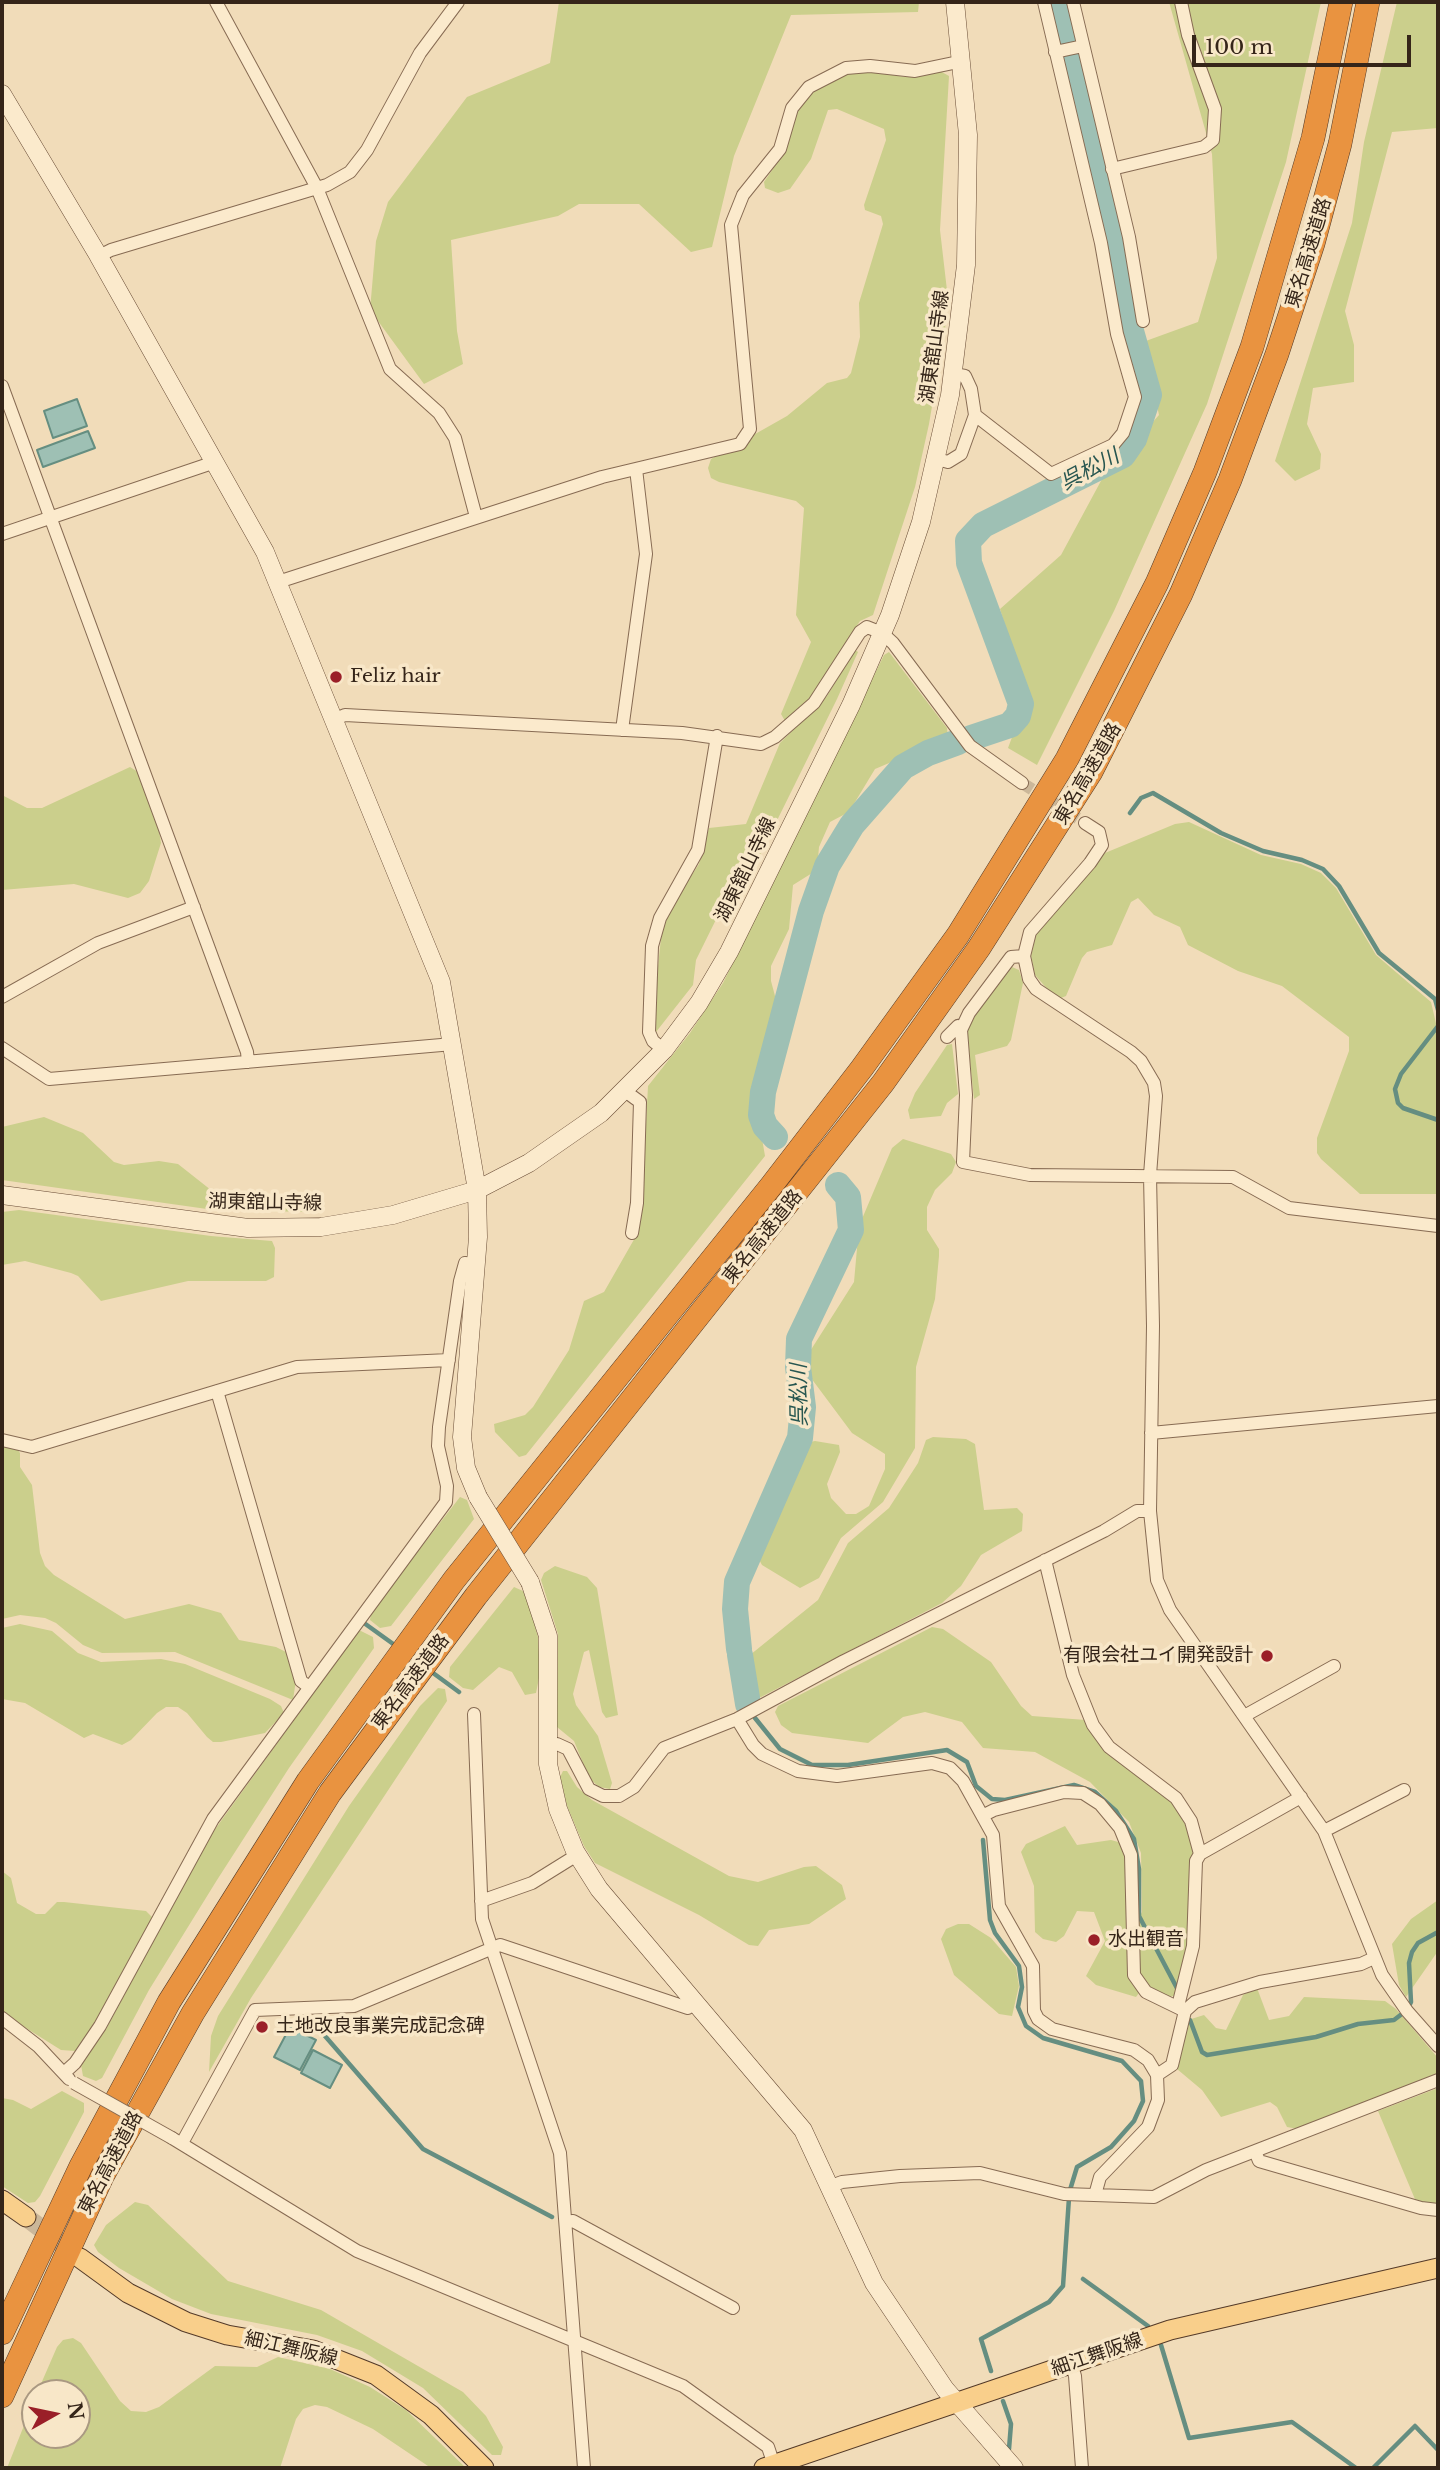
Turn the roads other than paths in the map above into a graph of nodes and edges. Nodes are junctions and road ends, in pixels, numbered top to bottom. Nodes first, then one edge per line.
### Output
1 (216, 2) edge
2 (458, 2) edge
3 (955, 2) edge
4 (1044, 2) edge
5 (1073, 2) edge
6 (1181, 2) edge
7 (1341, 2) edge
8 (1368, 2) edge
9 (1081, 46) junction
10 (1057, 52) junction
11 (962, 61) junction
12 (2, 94) edge
13 (1112, 169) junction
14 (317, 188) junction
15 (99, 257) junction
16 (1143, 321) dead end
17 (954, 374) junction
18 (2, 386) edge
19 (975, 415) junction
20 (937, 459) junction
21 (215, 462) junction
22 (636, 468) junction
23 (475, 517) junction
24 (50, 518) junction
25 (2, 534) edge
26 (278, 582) junction
27 (883, 633) junction
28 (333, 720) junction
29 (622, 730) junction
30 (718, 736) junction
31 (1022, 783) tunnel mouth
32 (1086, 824) tunnel mouth
33 (194, 907) junction
34 (1024, 956) junction
35 (2, 997) edge
36 (962, 1028) junction
37 (947, 1037) dead end
38 (453, 1044) junction
39 (2, 1048) edge
40 (664, 1050) junction
41 (248, 1062) junction
42 (625, 1091) junction
43 (1150, 1175) junction
44 (477, 1190) junction
45 (2, 1195) edge
46 (1438, 1226) edge
47 (632, 1233) dead end
48 (475, 1264) junction
49 (449, 1360) junction
50 (217, 1391) junction
51 (1438, 1406) edge
52 (1151, 1433) junction
53 (2, 1440) edge
54 (1150, 1511) junction
55 (1045, 1560) junction
56 (1334, 1666) dead end
57 (309, 1686) junction
58 (474, 1714) dead end
59 (1246, 1715) junction
60 (737, 1719) junction
61 (547, 1744) junction
62 (1404, 1790) dead end
63 (1301, 1797) junction
64 (984, 1815) junction
65 (1324, 1831) junction
66 (1200, 1854) junction
67 (577, 1855) junction
68 (481, 1901) junction
69 (492, 1948) junction
70 (1374, 1958) junction
71 (695, 2002) junction
72 (1181, 2008) junction
73 (2, 2018) edge
74 (1438, 2046) edge
75 (64, 2073) junction
76 (1157, 2075) junction
77 (1438, 2080) edge
78 (177, 2140) junction
79 (1255, 2151) junction
80 (831, 2186) junction
81 (1095, 2195) junction
82 (2, 2200) edge
83 (1438, 2210) edge
84 (26, 2217) tunnel mouth
85 (566, 2222) junction
86 (80, 2258) tunnel mouth
87 (1438, 2268) edge
88 (733, 2308) dead end
89 (2, 2333) edge
90 (575, 2341) junction
91 (1071, 2363) junction
92 (2, 2396) edge
93 (956, 2403) junction
94 (1004, 2465) edge
95 (769, 2467) edge
96 (484, 2468) edge
97 (584, 2468) edge
98 (1082, 2468) edge

1 - 14 street
2 - 14 street
3 - 11 street, 湖東舘山寺線
4 - 10 street
5 - 9 street
6 - 13 street
7 - 89 highway, 東名高速道路
8 - 92 highway, 東名高速道路
9 - 10 street
9 - 13 street
10 - 19 street
11 - 17 street, 湖東舘山寺線
11 - 22 street
12 - 15 street
13 - 16 street
14 - 15 street
14 - 23 street
15 - 21 street
17 - 19 street
17 - 20 street, 湖東舘山寺線
18 - 24 street
19 - 20 street
20 - 27 street, 湖東舘山寺線
21 - 24 street
21 - 26 street
22 - 23 street
22 - 29 street
23 - 26 street
24 - 25 street
24 - 33 street
26 - 28 street
27 - 30 street
27 - 31 street
27 - 40 street, 湖東舘山寺線
28 - 29 street
28 - 38 street
29 - 30 street
30 - 40 street
32 - 34 street
33 - 35 street
33 - 41 street
34 - 36 street
34 - 43 street
36 - 37 street
36 - 43 street
38 - 41 street
38 - 44 street
39 - 41 street
40 - 42 street, 湖東舘山寺線
42 - 44 street, 湖東舘山寺線
42 - 47 street
43 - 46 street
43 - 52 street
44 - 45 street, 湖東舘山寺線
44 - 48 street
48 - 49 street
48 - 61 street, bridge
49 - 50 street
49 - 57 street
50 - 53 street
50 - 57 street
51 - 52 street
52 - 54 street
54 - 55 street
54 - 59 street
55 - 60 street
55 - 66 street
56 - 59 street
57 - 75 street
58 - 68 street
59 - 63 street
60 - 61 street
60 - 64 street
61 - 67 street
62 - 65 street
63 - 65 street
63 - 66 street
64 - 72 street
64 - 76 street
65 - 70 street
66 - 72 street
67 - 68 street
67 - 71 street
68 - 69 street
69 - 71 street
69 - 78 street
69 - 85 street
70 - 72 street
70 - 74 street
71 - 80 street
72 - 76 street
73 - 75 street
75 - 78 street, bridge
76 - 81 street
77 - 79 street
78 - 90 street
79 - 81 street
79 - 83 street
80 - 81 street
80 - 93 street
82 - 84 main road
85 - 88 street
85 - 90 street
86 - 96 main road, 細江舞阪線
87 - 91 main road, 細江舞阪線
90 - 95 street
90 - 97 street
91 - 93 main road, 細江舞阪線
91 - 98 street
93 - 94 street
93 - 95 main road, 細江舞阪線

